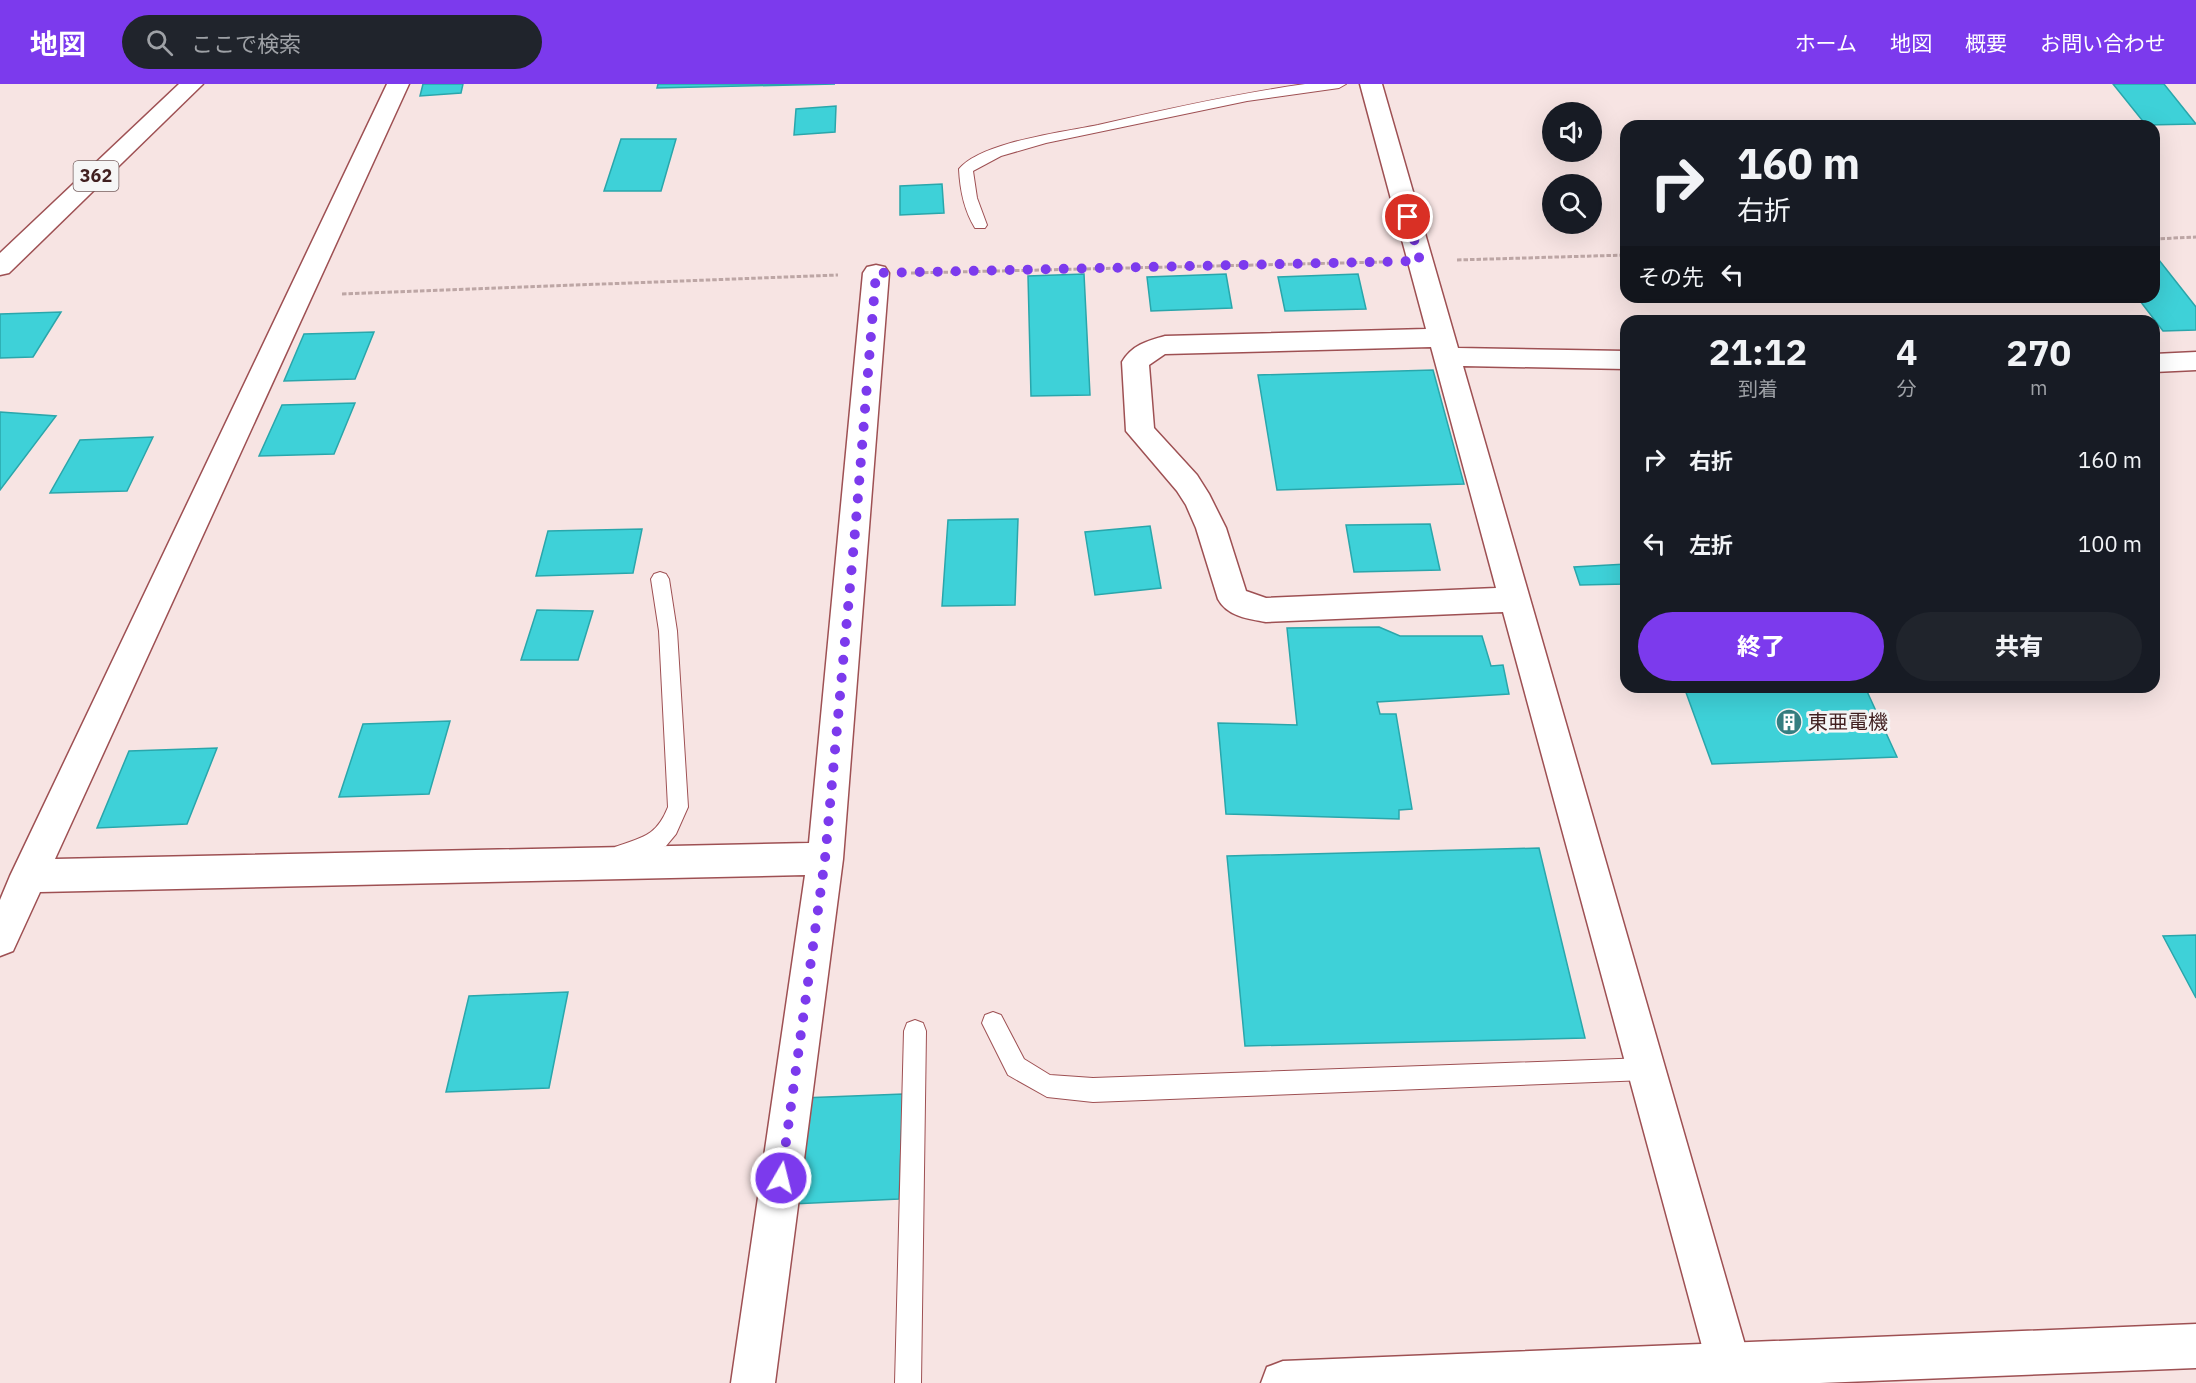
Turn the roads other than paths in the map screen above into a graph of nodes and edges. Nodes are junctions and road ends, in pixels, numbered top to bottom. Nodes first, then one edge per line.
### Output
1 (192, 84) edge
2 (398, 84) edge
3 (1339, 84) edge
4 (1371, 84) edge
5 (980, 225) dead end
6 (0, 267) edge
7 (876, 273) road end
8 (1445, 347) junction
9 (1620, 360) edge
10 (2196, 361) edge
11 (2160, 363) edge
12 (660, 579) dead end
13 (1516, 599) junction
14 (825, 859) junction
15 (597, 863) junction
16 (28, 876) junction
17 (0, 939) edge
18 (993, 1023) dead end
19 (915, 1031) dead end
20 (1646, 1069) junction
21 (2196, 1346) edge
22 (1731, 1375) edge
23 (753, 1383) edge
24 (908, 1383) edge
25 (1283, 1383) edge

1 - 6 main road, 362
2 - 16 main road
3 - 5 lane
4 - 8 main road
7 - 14 main road
8 - 9 main road
8 - 13 main road
8 - 13 main road
10 - 11 main road
12 - 15 lane
13 - 20 main road
14 - 15 main road
14 - 23 main road
15 - 16 main road
16 - 17 main road
18 - 20 lane
19 - 24 lane
20 - 22 main road
21 - 22 main road
22 - 25 main road

